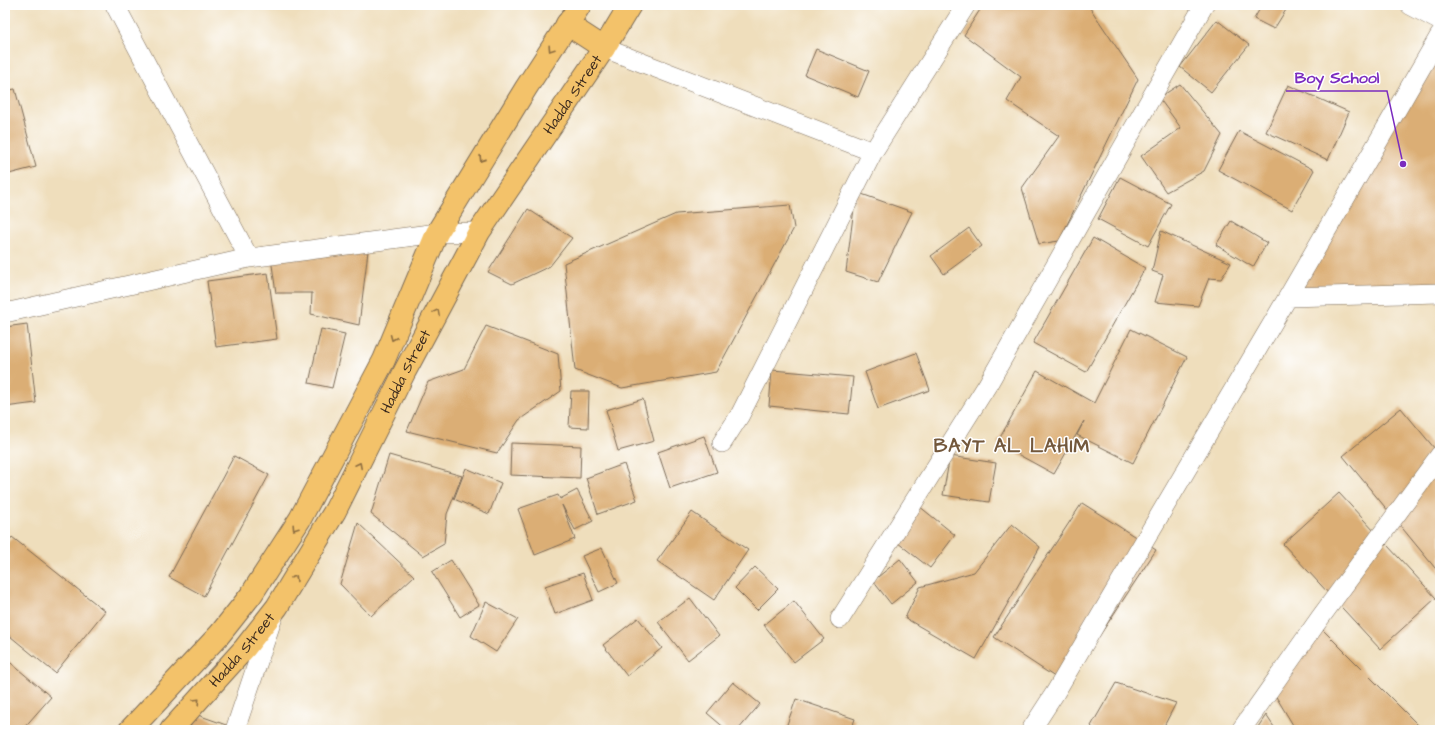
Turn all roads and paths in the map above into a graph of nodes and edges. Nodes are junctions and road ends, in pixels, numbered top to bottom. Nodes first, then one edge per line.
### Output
1 (115, 5) edge
2 (580, 5) edge
3 (630, 5) edge
4 (966, 5) edge
5 (1204, 5) edge
6 (1410, 5) edge
7 (1440, 21) edge
8 (567, 24) junction
9 (1440, 35) edge
10 (604, 48) junction
11 (873, 152) junction
12 (479, 232) junction
13 (437, 233) junction
14 (249, 258) junction
15 (1440, 293) edge
16 (1288, 297) junction
17 (5, 313) edge
18 (722, 443) dead end
19 (1437, 467) edge
20 (311, 498) junction
21 (336, 511) junction
22 (277, 607) junction
23 (840, 618) dead end
24 (220, 634) junction
25 (245, 648) junction
26 (130, 730) edge
27 (170, 730) edge
28 (235, 730) edge
29 (1031, 730) edge
30 (1241, 730) edge

1 - 14 street
2 - 8 main road, Hadda Street
3 - 10 main road, Hadda Street
4 - 11 street
5 - 23 street
6 - 7 street
8 - 10 main road
8 -> 13 main road, Hadda Street
9 - 16 street
10 - 11 street
10 - 12 main road, Hadda Street
11 - 18 street
12 - 13 street
21 -> 12 main road, Hadda Street
13 - 14 street
13 -> 20 main road, Hadda Street
14 - 17 street
15 - 16 street
16 - 29 street
19 - 30 street
20 - 21 main road
20 -> 24 main road, Hadda Street
22 -> 21 main road, Hadda Street
22 - 25 main road, Hadda Street
22 - 28 street
24 - 25 main road
24 - 26 main road, Hadda Street
27 -> 25 main road, Hadda Street

